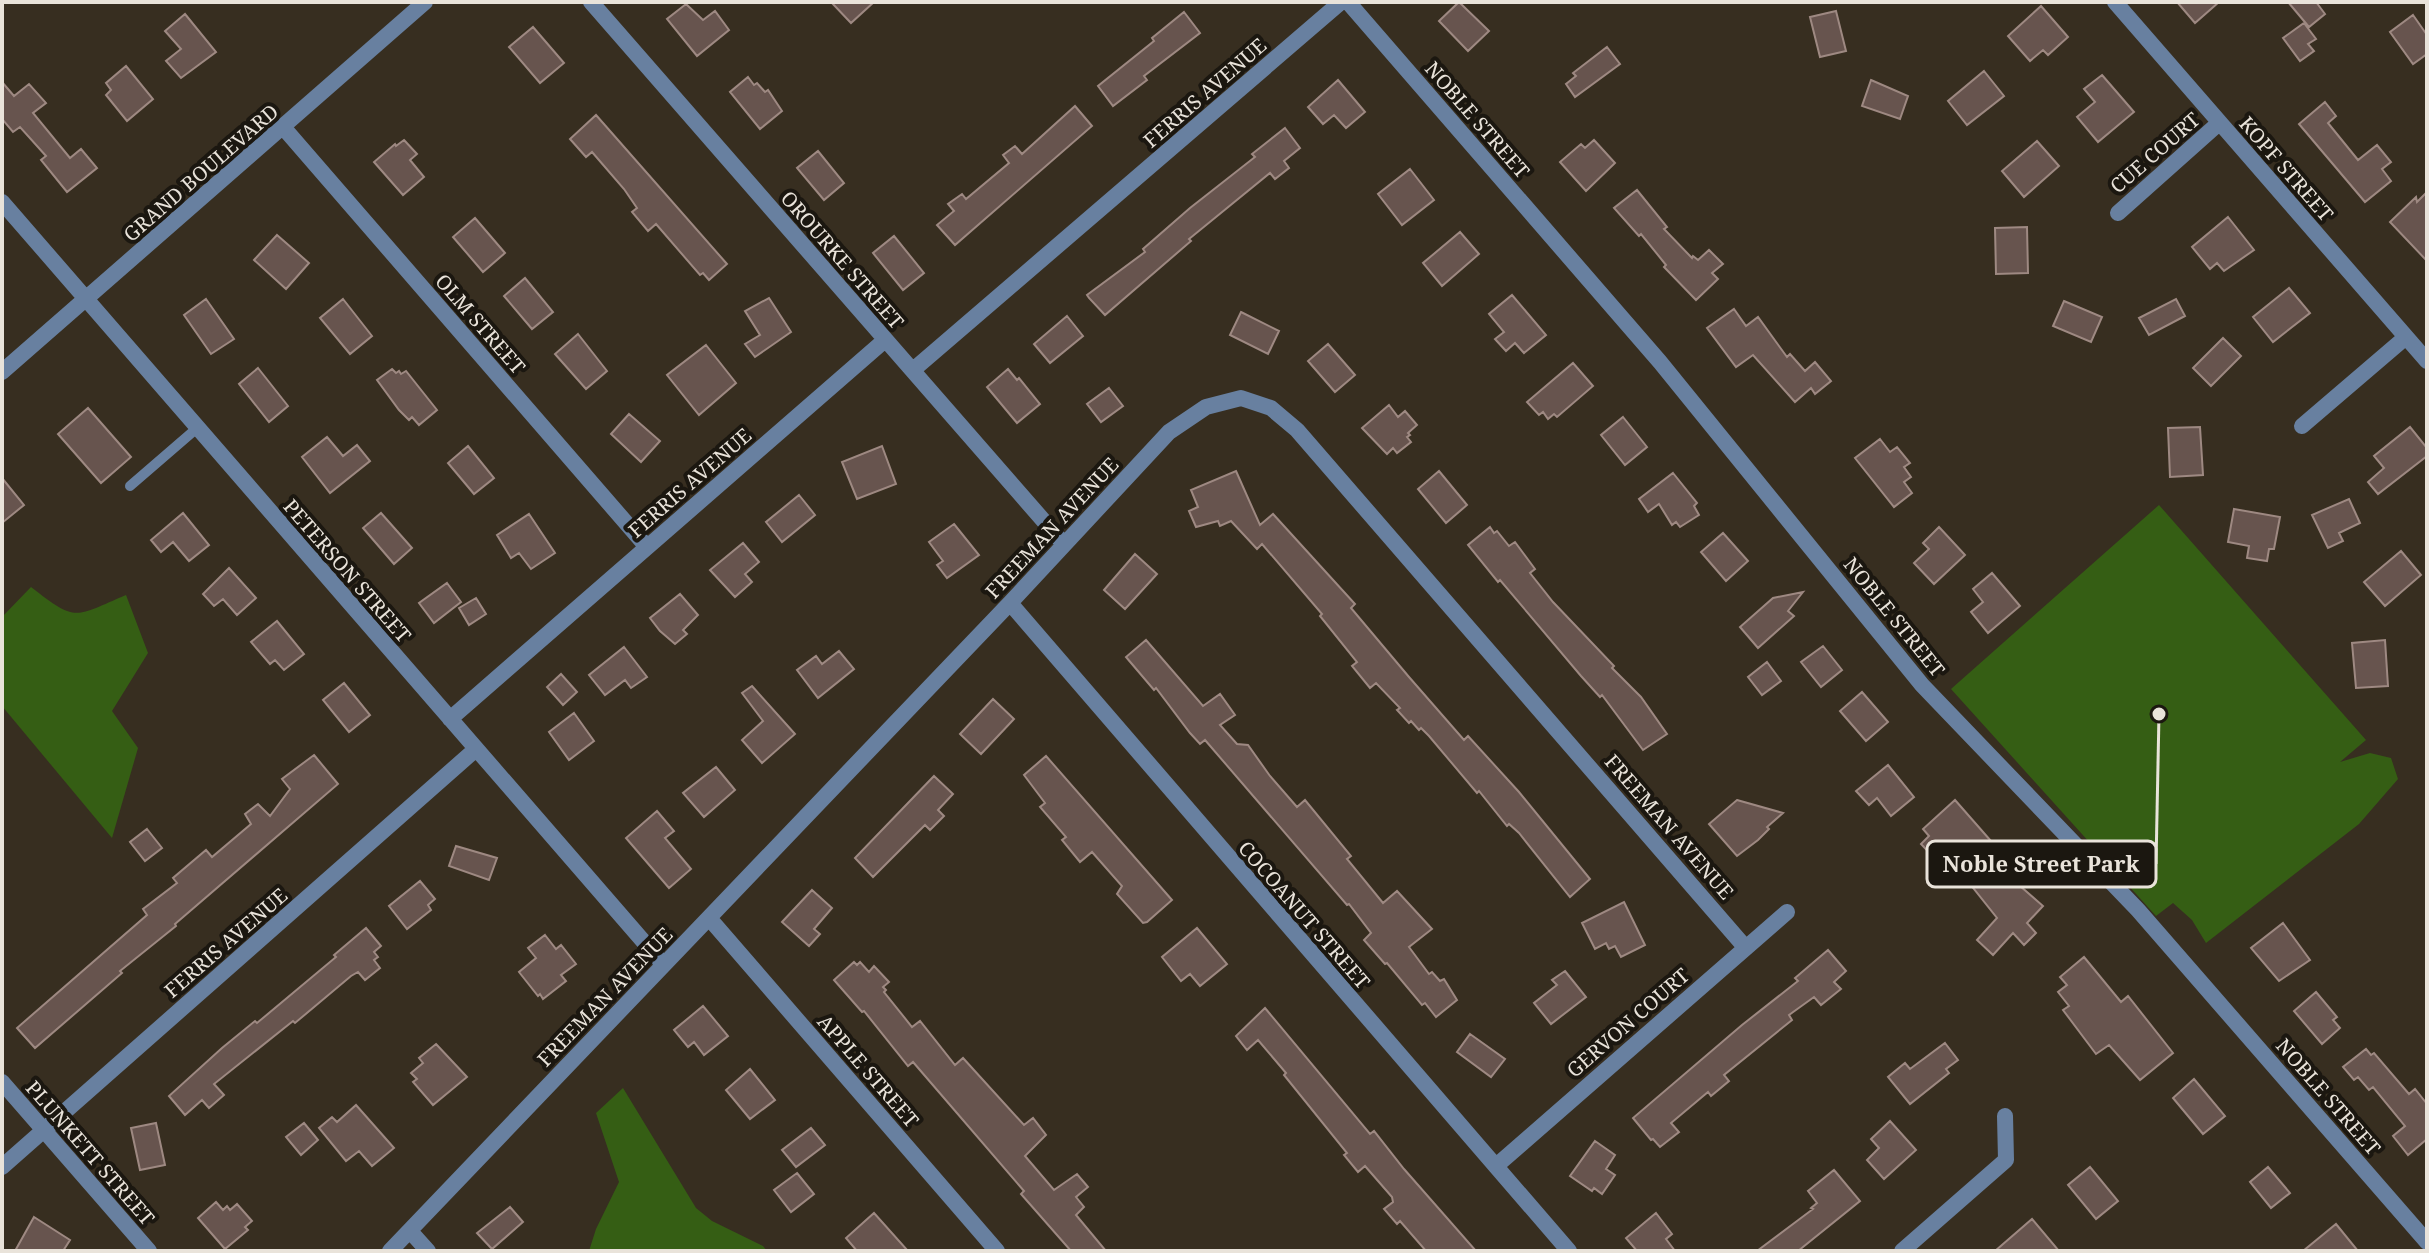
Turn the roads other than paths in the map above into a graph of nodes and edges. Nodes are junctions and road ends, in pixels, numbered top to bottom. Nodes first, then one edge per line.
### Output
1 (425, 2) edge
2 (591, 2) edge
3 (1341, 2) edge
4 (1348, 2) edge
5 (2115, 2) edge
6 (2219, 123) junction
7 (283, 127) junction
8 (2, 202) edge
9 (2118, 213) dead end
10 (86, 299) junction
11 (2406, 337) junction
12 (885, 340) junction
13 (2427, 361) edge
14 (913, 370) junction
15 (2, 372) edge
16 (2302, 426) dead end
17 (196, 429) junction
18 (130, 486) dead end
19 (1063, 543) junction
20 (647, 547) junction
21 (1010, 603) junction
22 (450, 719) junction
23 (476, 749) junction
24 (1787, 912) dead end
25 (709, 918) junction
26 (1745, 947) junction
27 (663, 964) junction
28 (2, 1082) edge
29 (2005, 1116) dead end
30 (44, 1130) junction
31 (1496, 1166) junction
32 (2, 1167) edge
33 (410, 1231) junction
34 (2427, 1242) edge
35 (149, 1251) edge
36 (390, 1251) edge
37 (428, 1251) edge
38 (997, 1251) edge
39 (1569, 1251) edge
40 (1902, 1251) edge

1 - 7 street, GRAND BOULEVARD
2 - 12 street, OROURKE STREET
3 - 14 street, FERRIS AVENUE
4 - 34 street, NOBLE STREET
5 - 6 street, KOPF STREET
6 - 9 street, CUE COURT
6 - 11 street, KOPF STREET
7 - 10 street, GRAND BOULEVARD
7 - 20 street, OLM STREET
8 - 10 street, PETERSON STREET
10 - 15 street, GRAND BOULEVARD
10 - 17 street, PETERSON STREET
11 - 13 street, KOPF STREET
11 - 16 street
12 - 14 street, OROURKE STREET
12 - 20 street, FERRIS AVENUE
14 - 19 street, OROURKE STREET
17 - 18 lane
17 - 22 street, PETERSON STREET
19 - 21 street, FREEMAN AVENUE
19 - 26 street, FREEMAN AVENUE
20 - 22 street, FERRIS AVENUE
21 - 25 street, FREEMAN AVENUE
21 - 31 street, COCOANUT STREET
22 - 23 street, PETERSON STREET
23 - 27 street, PETERSON STREET
23 - 30 street, FERRIS AVENUE
24 - 26 street, GERVON COURT
25 - 27 street, FREEMAN AVENUE
25 - 38 street, APPLE STREET
26 - 31 street, GERVON COURT
27 - 33 street, FREEMAN AVENUE
28 - 30 street, PLUNKETT STREET
29 - 40 street
30 - 32 street, FERRIS AVENUE
30 - 35 street, PLUNKETT STREET
31 - 39 street, COCOANUT STREET
33 - 36 street, FREEMAN AVENUE
33 - 37 street

